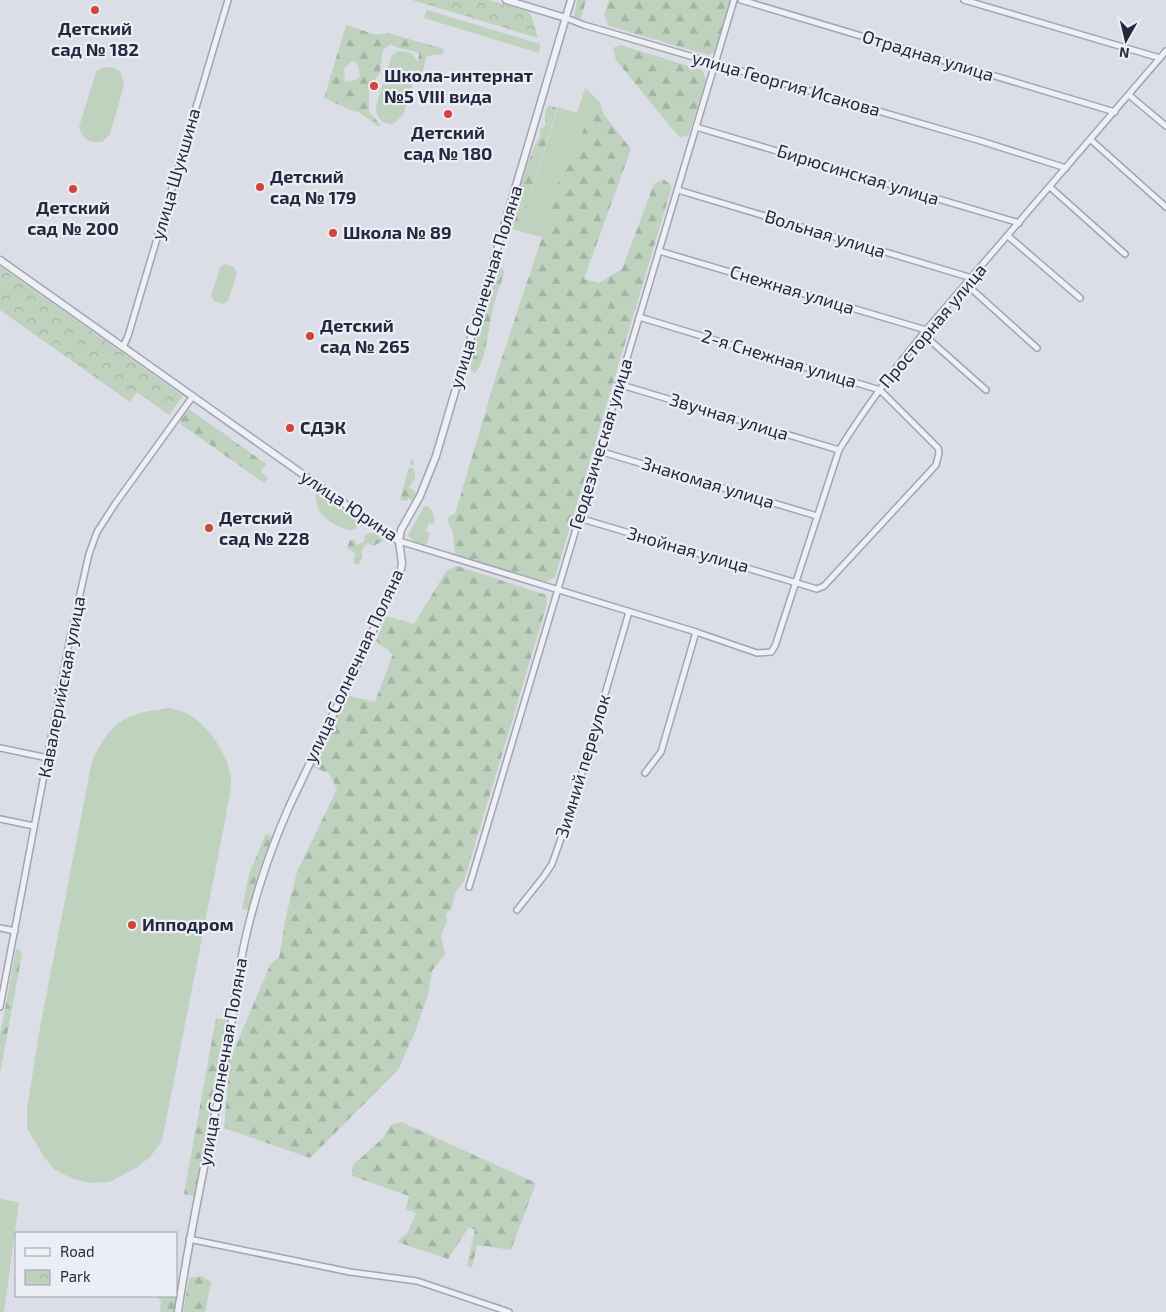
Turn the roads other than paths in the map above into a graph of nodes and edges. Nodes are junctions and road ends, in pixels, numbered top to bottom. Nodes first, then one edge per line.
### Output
1 (228, 0) edge
2 (506, 0) edge
3 (571, 0) edge
4 (734, 0) edge
5 (741, 0) edge
6 (964, 0) edge
7 (566, 18) junction
8 (1166, 51) edge
9 (1160, 58) junction
10 (715, 64) junction
11 (1129, 95) junction
12 (1115, 112) junction
13 (1166, 126) edge
14 (696, 127) junction
15 (1090, 140) junction
16 (1066, 168) junction
17 (1050, 187) junction
18 (678, 190) junction
19 (1166, 207) edge
20 (1019, 224) junction
21 (1008, 236) junction
22 (659, 250) junction
23 (1125, 254) dead end
24 (0, 260) edge
25 (972, 278) junction
26 (966, 284) junction
27 (1080, 298) dead end
28 (639, 317) junction
29 (925, 332) junction
30 (123, 347) junction
31 (1037, 348) dead end
32 (618, 384) junction
33 (880, 390) junction
34 (986, 390) dead end
35 (193, 396) junction
36 (839, 450) junction
37 (599, 451) junction
38 (936, 465) joint
39 (817, 516) junction
40 (579, 518) junction
41 (400, 541) junction
42 (796, 582) junction
43 (557, 590) junction
44 (629, 612) junction
45 (696, 632) junction
46 (776, 646) joint
47 (0, 748) edge
48 (48, 758) junction
49 (645, 773) dead end
50 (0, 819) edge
51 (34, 826) junction
52 (469, 887) dead end
53 (517, 910) dead end
54 (0, 928) edge
55 (14, 931) junction
56 (0, 1007) edge
57 (189, 1240) junction
58 (178, 1312) edge
59 (509, 1312) edge

1 - 30 street, улица Шукшина
2 - 7 street, улица Георгия Исакова
3 - 7 street, улица Солнечная Поляна
4 - 10 street, Геодезическая улица
5 - 12 street, Отрадная улица
6 - 9 street
7 - 10 street, улица Георгия Исакова
7 - 41 street, улица Солнечная Поляна
8 - 9 street, Просторная улица
9 - 11 street, Просторная улица
10 - 14 street, Геодезическая улица
10 - 16 street, улица Георгия Исакова
11 - 12 street, Просторная улица
11 - 13 street
12 - 15 street, Просторная улица
14 - 18 street, Геодезическая улица
14 - 20 street, Бирюсинская улица
15 - 16 street, Просторная улица
15 - 19 street
16 - 17 street, Просторная улица
17 - 20 street, Просторная улица
17 - 23 street
18 - 22 street, Геодезическая улица
18 - 25 street, Вольная улица
20 - 21 street, Просторная улица
21 - 25 street, Просторная улица
21 - 27 street
22 - 28 street, Геодезическая улица
22 - 29 street, Снежная улица
24 - 30 street, улица Юрина
25 - 26 street, Просторная улица
26 - 29 street, Просторная улица
26 - 31 street
28 - 32 street, Геодезическая улица
28 - 33 street, 2-я Снежная улица
29 - 33 street, Просторная улица
29 - 34 street, Снежная улица
30 - 35 street, улица Юрина
32 - 36 street, Звучная улица
32 - 37 street, Геодезическая улица
33 - 36 street, Просторная улица
33 - 38 street, 2-я Снежная улица
35 - 41 street, улица Юрина
35 - 48 street, Кавалерийская улица
36 - 39 street, Просторная улица
37 - 39 street, Знакомая улица
37 - 40 street, Геодезическая улица
38 - 42 street, Знойная улица
39 - 42 street, Просторная улица
40 - 42 street, Знойная улица
40 - 43 street, Геодезическая улица
41 - 43 street, улица Юрина
41 - 57 street, улица Солнечная Поляна
42 - 46 street, Просторная улица
43 - 44 street, улица Юрина
43 - 52 street, Геодезическая улица
44 - 45 street, улица Юрина
44 - 53 street, Зимний переулок
45 - 46 street, улица Юрина
45 - 49 street
47 - 48 street
48 - 51 street, Кавалерийская улица
50 - 51 street
51 - 55 street, Кавалерийская улица
54 - 55 street
55 - 56 street, Кавалерийская улица
57 - 58 street, улица Солнечная Поляна
57 - 59 street

